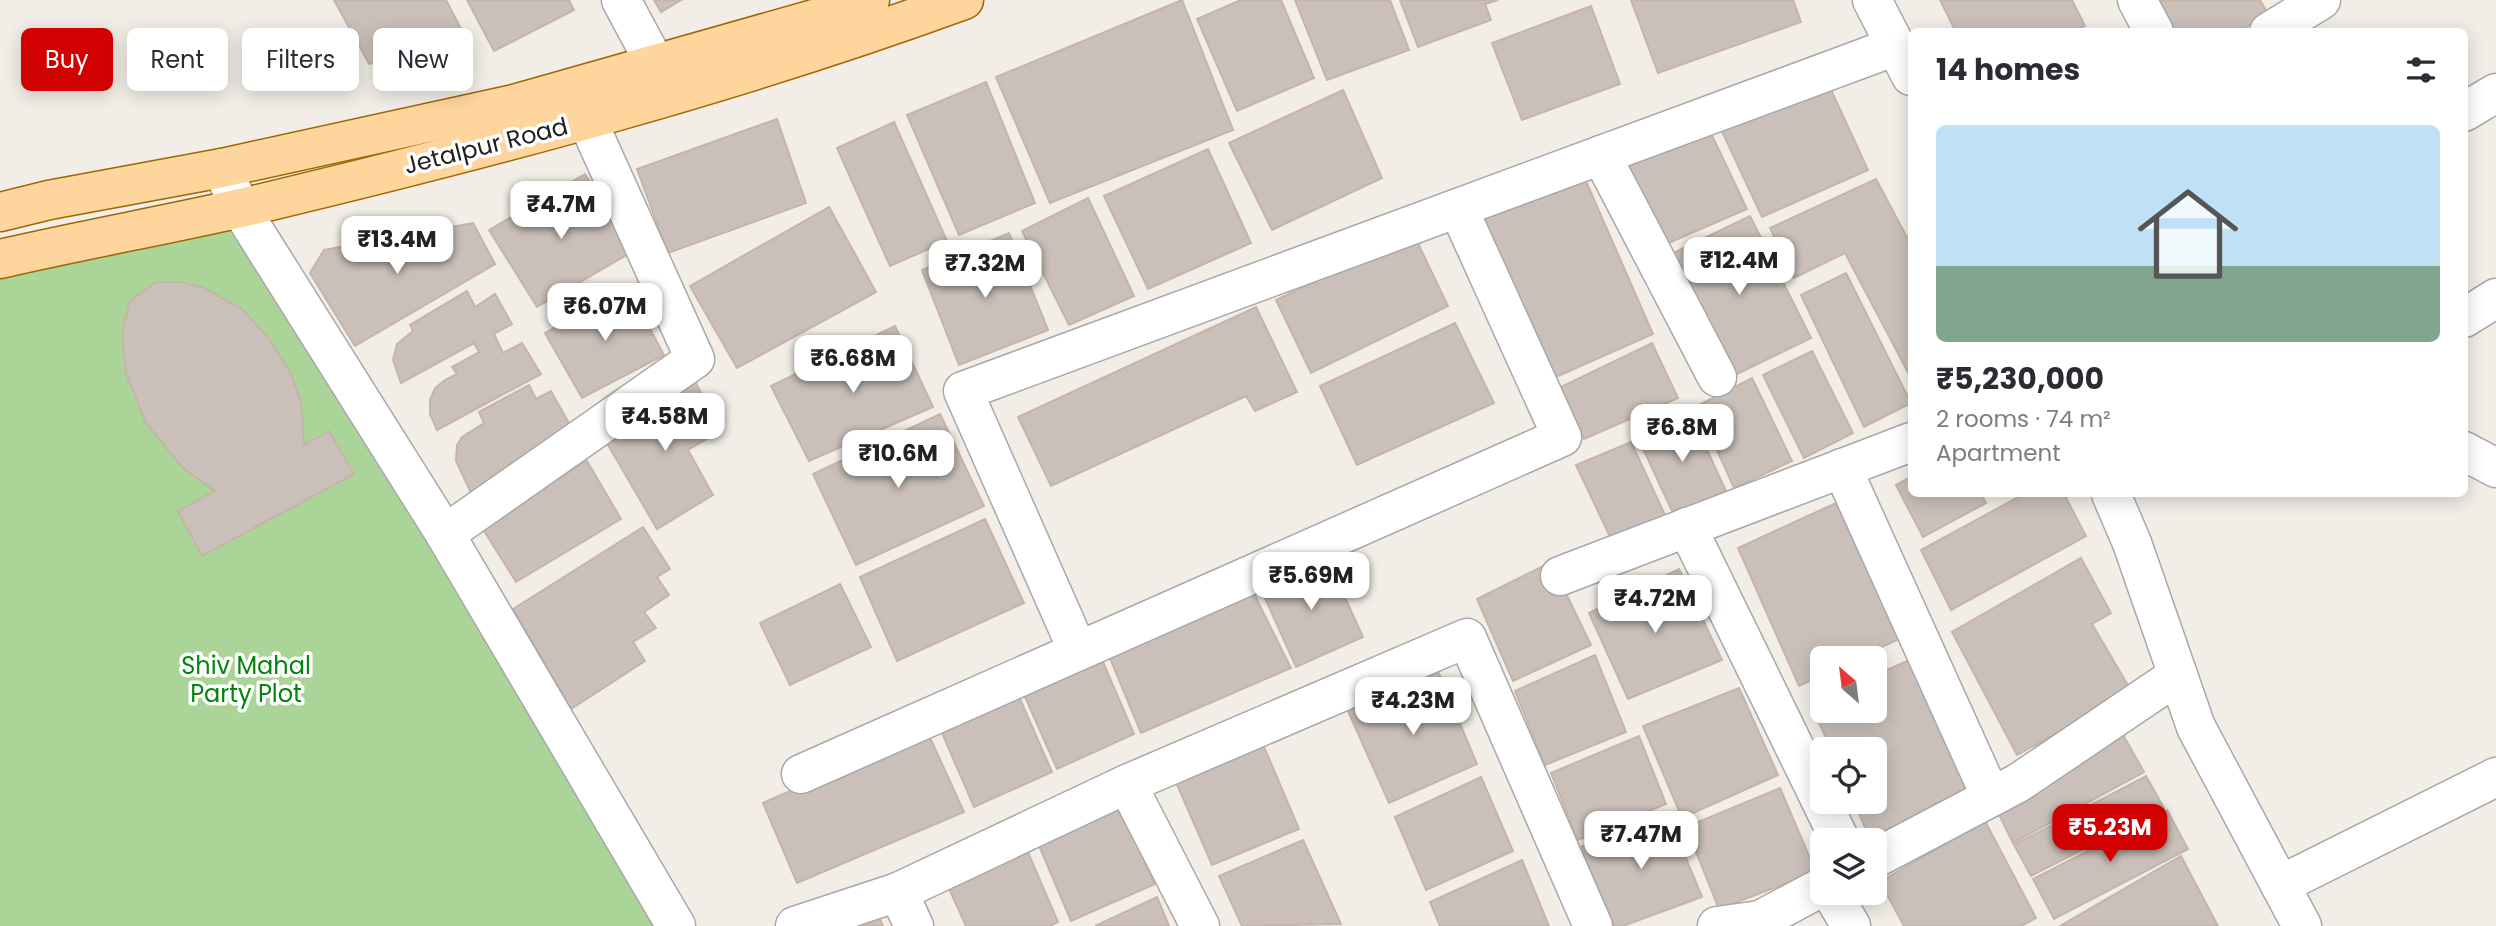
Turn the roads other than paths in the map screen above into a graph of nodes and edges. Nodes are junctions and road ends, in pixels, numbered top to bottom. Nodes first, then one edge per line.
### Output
1 (621, 0) edge
2 (870, 0) edge
3 (964, 0) edge
4 (1872, 0) edge
5 (2137, 0) edge
6 (2321, 0) edge
7 (2152, 28) edge
8 (2276, 28) edge
9 (1903, 61) edge
10 (664, 80) junction
11 (2496, 93) edge
12 (580, 104) junction
13 (2468, 109) edge
14 (1601, 155) junction
15 (222, 168) junction
16 (240, 208) junction
17 (1458, 208) junction
18 (0, 212) edge
19 (0, 259) edge
20 (2496, 298) edge
21 (2468, 316) edge
22 (1717, 377) dead end
23 (1908, 443) edge
24 (2468, 453) edge
25 (1842, 468) junction
26 (2496, 468) edge
27 (2112, 497) edge
28 (1687, 527) junction
29 (445, 534) junction
30 (1560, 576) dead end
31 (1078, 651) junction
32 (2178, 675) junction
33 (800, 774) dead end
34 (2496, 777) edge
35 (1127, 783) junction
36 (1991, 797) junction
37 (1834, 828) edge
38 (1887, 852) edge
39 (2280, 885) junction
40 (898, 892) junction
41 (1810, 893) edge
42 (1839, 905) edge
43 (676, 926) edge
44 (795, 926) edge
45 (914, 926) edge
46 (1200, 926) edge
47 (1593, 926) edge
48 (1717, 926) edge
49 (1851, 926) edge
50 (2302, 926) edge

1 - 10 street
2 - 10 main road, Jetalpur Road
3 - 10 main road, Jetalpur Road
4 - 9 street
5 - 7 street
6 - 8 street
9 - 14 street
10 - 12 main road, Jetalpur Road
11 - 13 street
12 - 15 main road, Jetalpur Road
12 - 16 main road, Jetalpur Road
12 - 29 street
14 - 17 street
14 - 22 street
15 - 16 street
15 - 18 main road, Jetalpur Road
16 - 19 main road, Jetalpur Road
16 - 29 street
17 - 31 street
17 - 31 street
20 - 21 street
23 - 25 street
24 - 26 street
25 - 28 street
25 - 36 street
27 - 32 street
28 - 30 street
28 - 37 street
29 - 43 street
31 - 33 street
32 - 36 street
32 - 39 street
34 - 39 street
35 - 40 street
35 - 46 street
35 - 47 street
36 - 38 street
39 - 50 street
40 - 44 street
40 - 45 street
41 - 48 street
42 - 49 street

